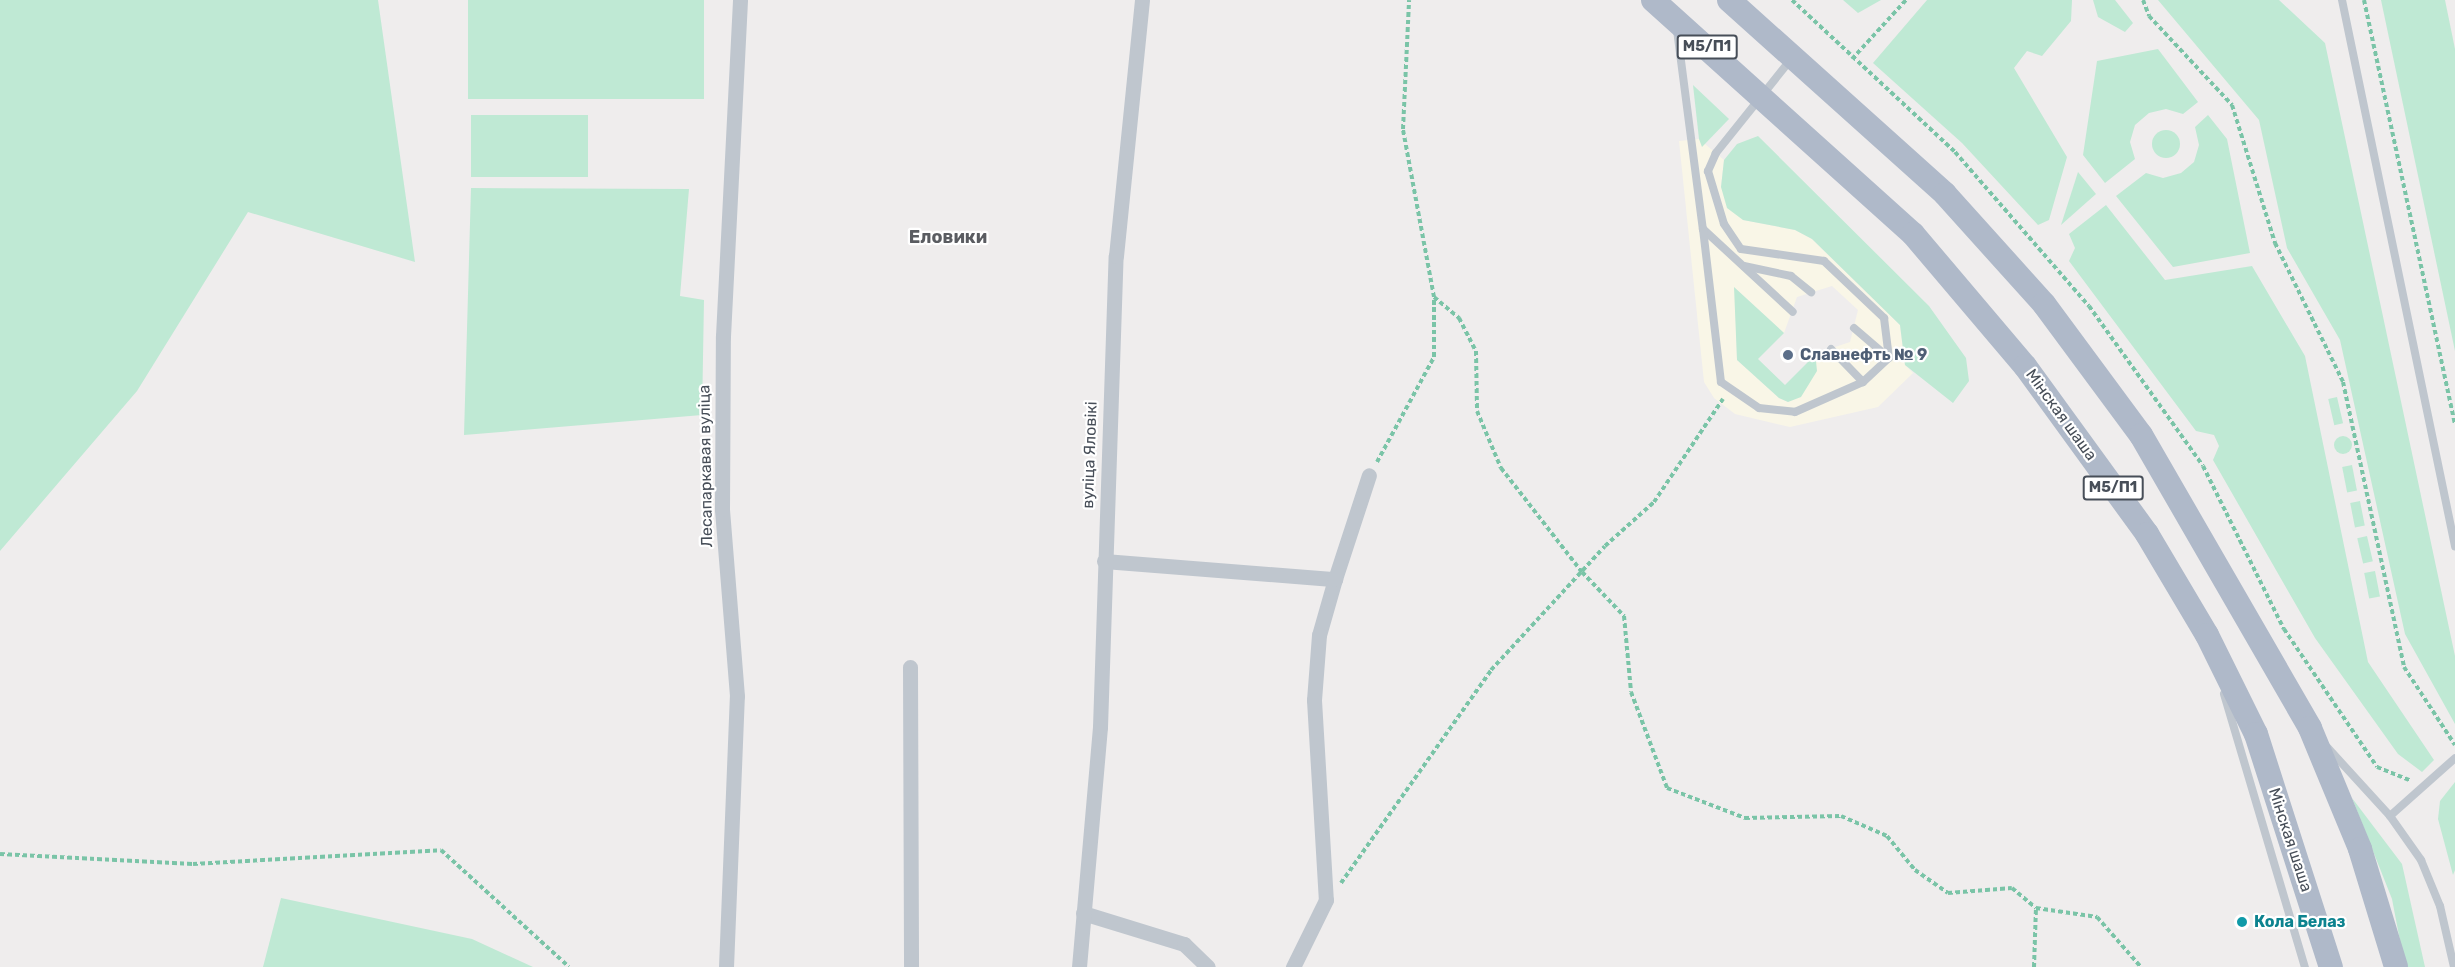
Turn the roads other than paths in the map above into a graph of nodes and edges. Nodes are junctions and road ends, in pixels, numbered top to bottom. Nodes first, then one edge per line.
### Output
1 (740, 0) edge
2 (1142, 0) edge
3 (1653, 0) edge
4 (1729, 0) edge
5 (2342, 0) edge
6 (1676, 20) junction
7 (1794, 55) junction
8 (1762, 95) junction
9 (1703, 229) junction
10 (1743, 265) junction
11 (1811, 292) dead end
12 (1793, 312) dead end
13 (1854, 328) dead end
14 (1831, 349) dead end
15 (1889, 358) junction
16 (1863, 382) junction
17 (1369, 475) road end
18 (2455, 546) edge
19 (1104, 561) junction
20 (1335, 579) junction
21 (2206, 635) junction
22 (910, 667) dead end
23 (2310, 728) junction
24 (2455, 758) edge
25 (2390, 816) junction
26 (1083, 913) junction
27 (726, 967) edge
28 (910, 967) edge
29 (1079, 967) edge
30 (1208, 967) edge
31 (1293, 967) edge
32 (2305, 967) edge
33 (2331, 967) edge
34 (2396, 967) edge
35 (2454, 967) edge

1 - 27 street, Лесапаркавая вуліца
2 - 19 street, вуліца Яловікі
3 - 6 main road, Мінская шаша / М5/П1
4 - 7 main road, М5/П1
5 - 18 lane
6 - 8 main road, Мінская шаша / М5/П1
6 - 9 lane
7 - 8 lane
7 - 23 main road, М5/П1
8 - 15 lane
8 - 21 main road, Мінская шаша / М5/П1
9 - 10 lane
9 - 16 lane
10 - 11 lane
10 - 12 lane
13 - 15 lane
14 - 16 lane
15 - 16 lane
17 - 20 street
19 - 20 street
19 - 26 street, вуліца Яловікі
20 - 31 street
21 - 32 lane
21 - 33 main road, Мінская шаша / М5/П1
22 - 28 street
23 - 25 lane
23 - 34 main road, М5/П1
24 - 25 lane
25 - 35 lane
26 - 29 street, вуліца Яловікі
26 - 30 street

